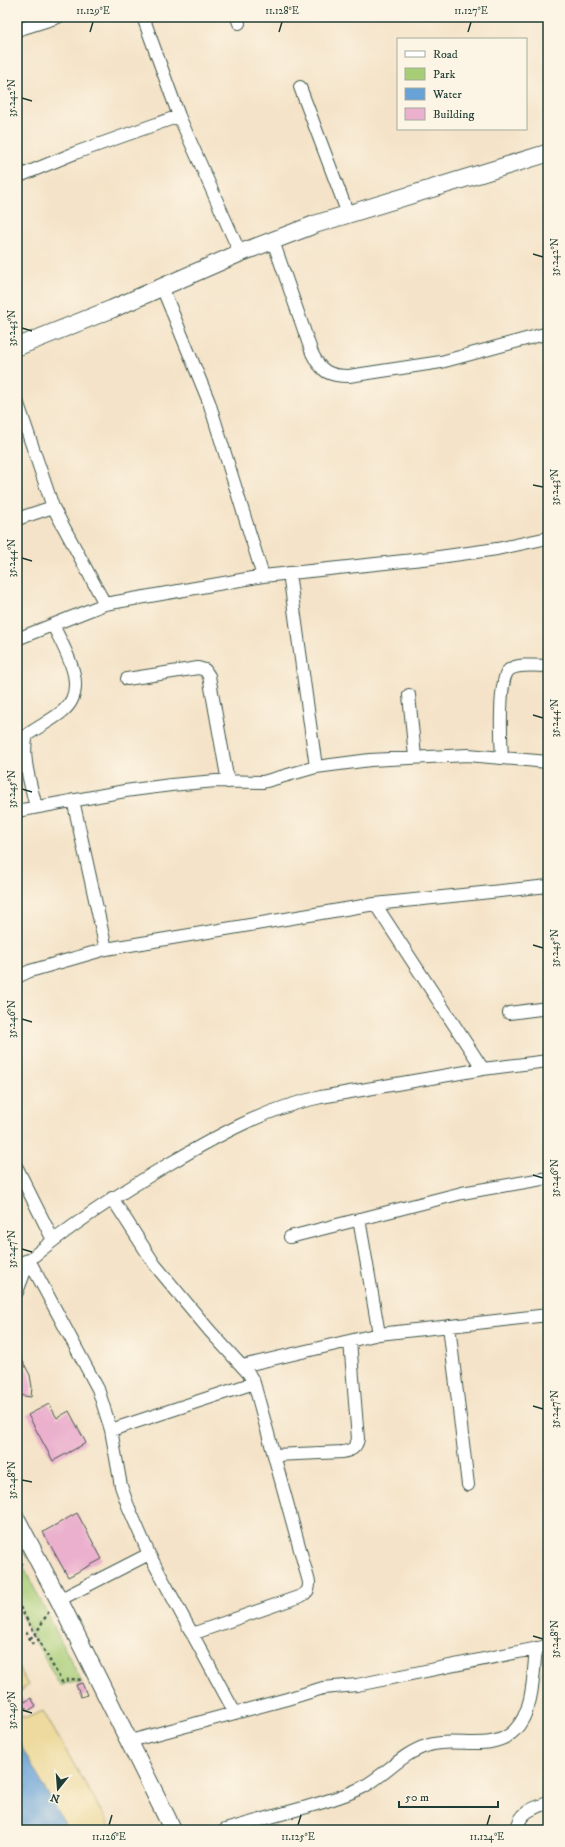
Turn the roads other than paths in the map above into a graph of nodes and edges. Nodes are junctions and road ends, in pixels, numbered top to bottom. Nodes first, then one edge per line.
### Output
1 (58, 17) edge
2 (143, 17) edge
3 (17, 30) edge
4 (300, 87) dead end
5 (179, 116) junction
6 (548, 153) edge
7 (17, 177) edge
8 (348, 214) junction
9 (273, 241) junction
10 (240, 253) junction
11 (162, 287) junction
12 (548, 333) edge
13 (17, 347) edge
14 (17, 401) edge
15 (53, 507) junction
16 (17, 519) edge
17 (548, 538) edge
18 (289, 573) junction
19 (263, 576) junction
20 (105, 604) junction
21 (54, 625) junction
22 (17, 639) edge
23 (548, 666) edge
24 (127, 680) dead end
25 (409, 696) dead end
26 (415, 757) junction
27 (502, 758) junction
28 (548, 762) edge
29 (316, 768) junction
30 (228, 782) junction
31 (73, 800) junction
32 (36, 807) junction
33 (17, 811) edge
34 (548, 886) edge
35 (375, 904) junction
36 (106, 949) junction
37 (17, 977) edge
38 (548, 1008) edge
39 (509, 1013) dead end
40 (548, 1061) edge
41 (483, 1069) junction
42 (17, 1168) edge
43 (548, 1178) edge
44 (112, 1198) junction
45 (359, 1219) junction
46 (290, 1237) dead end
47 (53, 1240) junction
48 (29, 1260) junction
49 (17, 1264) edge
50 (17, 1292) edge
51 (548, 1315) edge
52 (449, 1326) junction
53 (379, 1334) junction
54 (350, 1341) junction
55 (242, 1366) junction
56 (254, 1383) junction
57 (111, 1430) junction
58 (275, 1455) junction
59 (468, 1485) dead end
60 (17, 1520) edge
61 (149, 1554) junction
62 (59, 1600) junction
63 (192, 1634) junction
64 (542, 1647) edge
65 (234, 1713) junction
66 (130, 1741) junction
67 (548, 1803) edge
68 (173, 1830) edge
69 (225, 1830) edge
70 (517, 1830) edge

1 - 3 street
2 - 5 street
4 - 8 street
5 - 7 street
5 - 10 street
6 - 8 main road
8 - 9 main road
9 - 10 main road
9 - 12 street
10 - 11 main road
11 - 13 main road
11 - 19 street
14 - 15 street
15 - 16 street
15 - 20 street
17 - 18 street
18 - 19 street
18 - 29 street
19 - 20 street
20 - 21 street
21 - 22 street
21 - 32 street
23 - 27 street
24 - 30 street
25 - 26 street
26 - 27 street
26 - 29 street
27 - 28 street
29 - 30 street
30 - 31 street
31 - 32 street
31 - 36 street
32 - 33 street
34 - 35 street
35 - 36 street
35 - 41 street
36 - 37 street
38 - 39 street
40 - 41 street
41 - 44 street
42 - 47 street
43 - 45 street
44 - 47 street
44 - 55 street
45 - 46 street
45 - 53 street
47 - 48 street
48 - 49 street
48 - 50 street
48 - 57 street
51 - 52 street
52 - 53 street
52 - 59 street
53 - 54 street
54 - 55 street
54 - 58 street
55 - 56 street
56 - 57 street
56 - 58 street
57 - 61 street
58 - 63 street
60 - 62 main road
61 - 62 street
61 - 63 street
62 - 66 main road
63 - 65 street
64 - 65 street
64 - 69 street
65 - 66 street
66 - 68 main road
67 - 70 street

